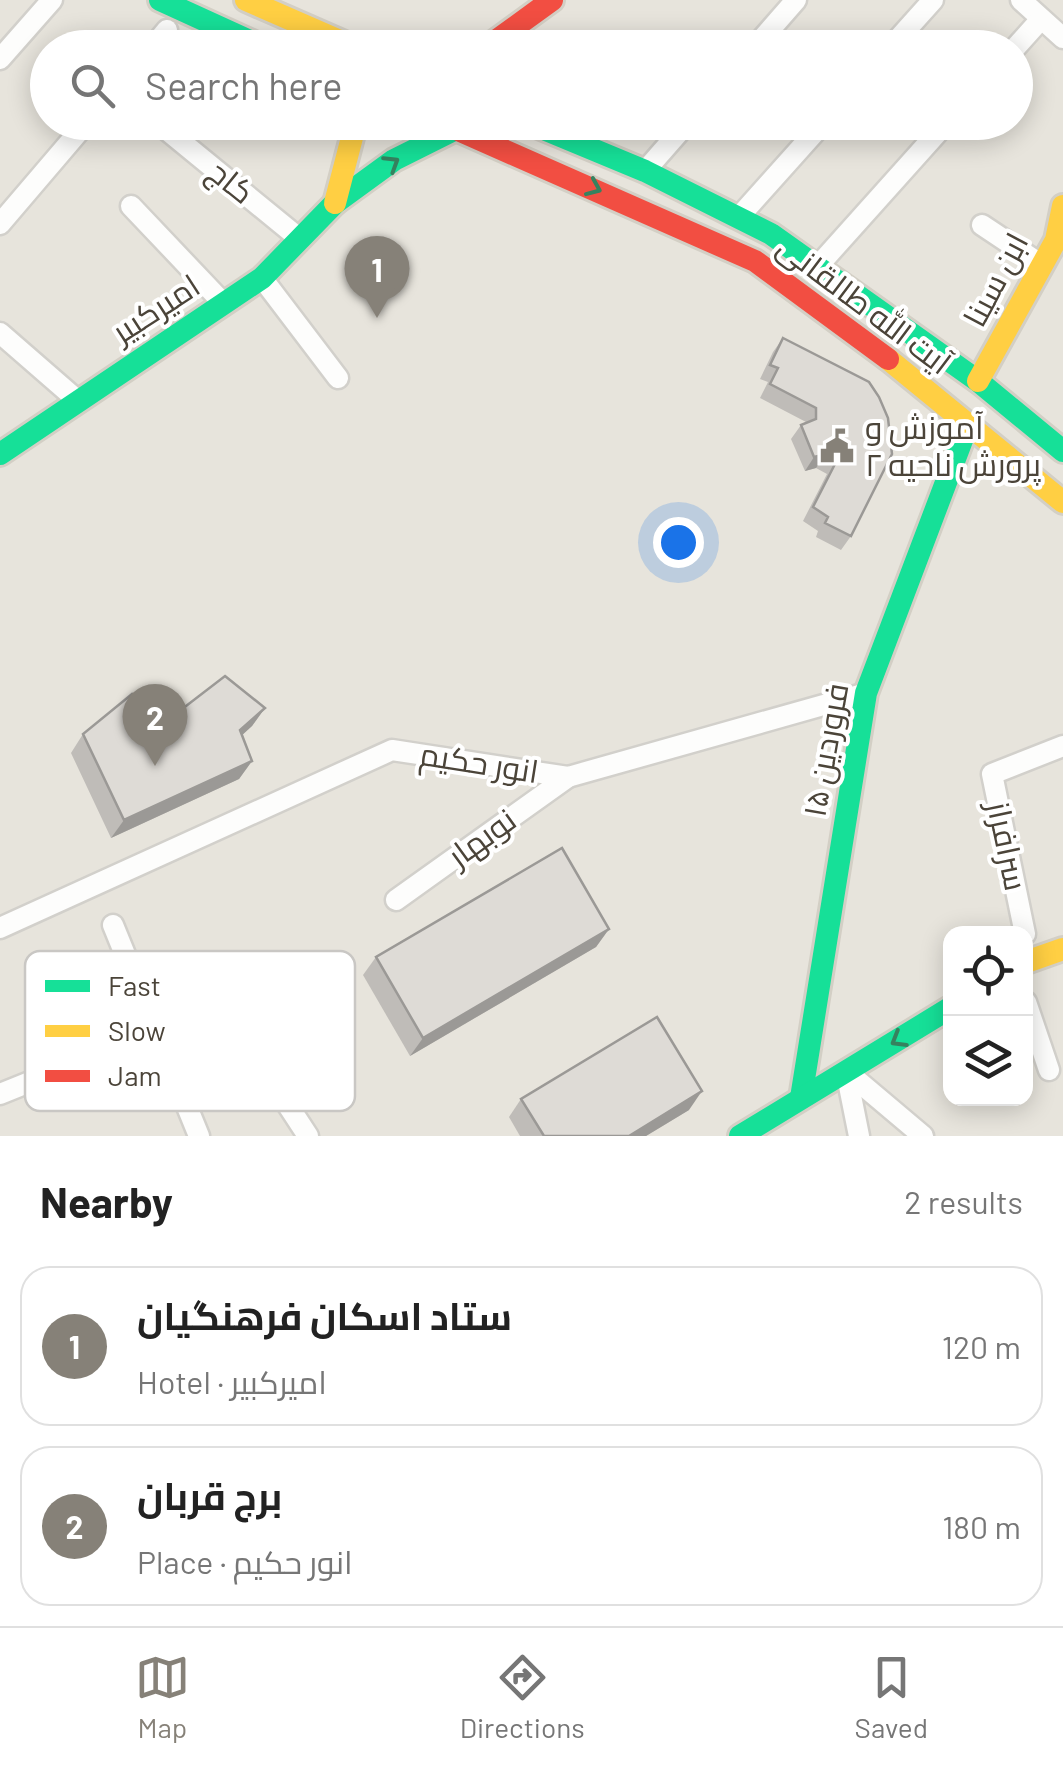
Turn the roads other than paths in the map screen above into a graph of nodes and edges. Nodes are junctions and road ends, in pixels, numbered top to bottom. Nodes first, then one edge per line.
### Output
1 (52, 0) edge
2 (552, 0) edge
3 (796, 0) edge
4 (933, 0) edge
5 (1020, 0) edge
6 (167, 1) edge
7 (250, 1) edge
8 (1041, 18) junction
9 (227, 30) edge
10 (315, 30) edge
11 (511, 30) edge
12 (770, 30) edge
13 (906, 30) edge
14 (1031, 30) edge
15 (1063, 38) edge
16 (0, 60) edge
17 (72, 140) edge
18 (179, 140) edge
19 (351, 140) edge
20 (425, 140) edge
21 (480, 140) edge
22 (561, 140) edge
23 (567, 140) edge
24 (672, 140) edge
25 (808, 140) edge
26 (931, 140) edge
27 (548, 169) junction
28 (645, 171) junction
29 (335, 203) junction
30 (132, 206) dead end
31 (1063, 206) edge
32 (739, 218) junction
33 (0, 224) edge
34 (982, 225) dead end
35 (300, 239) junction
36 (1059, 240) edge
37 (1042, 265) junction
38 (818, 266) junction
39 (262, 278) junction
40 (223, 303) junction
41 (0, 334) edge
42 (338, 378) dead end
43 (978, 381) junction
44 (77, 400) junction
45 (967, 428) junction
46 (1063, 451) edge
47 (0, 454) edge
48 (1063, 502) edge
49 (866, 693) junction
50 (1063, 746) edge
51 (568, 777) junction
52 (396, 900) dead end
53 (113, 925) dead end
54 (1023, 926) edge
55 (0, 928) edge
56 (1063, 949) edge
57 (123, 951) edge
58 (1033, 959) edge
59 (943, 1012) edge
60 (1031, 1016) edge
61 (1049, 1070) dead end
62 (846, 1072) junction
63 (25, 1084) edge
64 (0, 1094) edge
65 (801, 1098) junction
66 (189, 1111) edge
67 (292, 1111) edge
68 (199, 1136) edge
69 (308, 1136) edge
70 (740, 1136) edge
71 (859, 1136) edge
72 (923, 1136) edge

1 - 16 street
2 - 11 main road
3 - 12 street
4 - 13 street
5 - 8 street
6 - 9 main road
7 - 10 main road
8 - 14 street
8 - 15 street
17 - 33 street
18 - 35 street, کاج
19 - 29 main road
29 -> 20 main road, امیرکبیر
21 - 27 main road, آیت الله طالقانی
22 - 27 main road
23 - 28 main road, آیت الله طالقانی
24 - 28 street
25 - 32 street
26 - 38 street
27 -> 45 main road, آیت الله طالقانی
28 - 32 main road, آیت الله طالقانی
29 - 35 main road, امیرکبیر
30 - 40 street
31 - 36 main road, ابن سینا
32 - 38 main road, آیت الله طالقانی
34 - 37 street
35 - 39 main road, امیرکبیر
36 - 37 main road, ابن سینا
37 - 43 main road, ابن سینا
38 - 43 main road, آیت الله طالقانی
39 - 40 main road, امیرکبیر
39 - 42 street
40 - 44 main road, امیرکبیر
41 - 44 street
43 - 46 main road, آیت الله طالقانی
44 - 47 main road, امیرکبیر
45 - 48 main road, آیت الله طالقانی
45 - 49 main road, ۱۵ فروردین
49 - 51 street, انور حکیم
49 - 65 main road, ۱۵ فروردین
50 - 54 street, سرافراز
51 - 52 street, نوبهار
51 - 55 street, انور حکیم
53 - 57 street
56 - 58 main road
59 -> 62 main road
60 - 61 street
62 - 65 main road
62 - 71 street
62 - 72 street
63 - 64 street
65 - 70 main road
66 - 68 street
67 - 69 street

